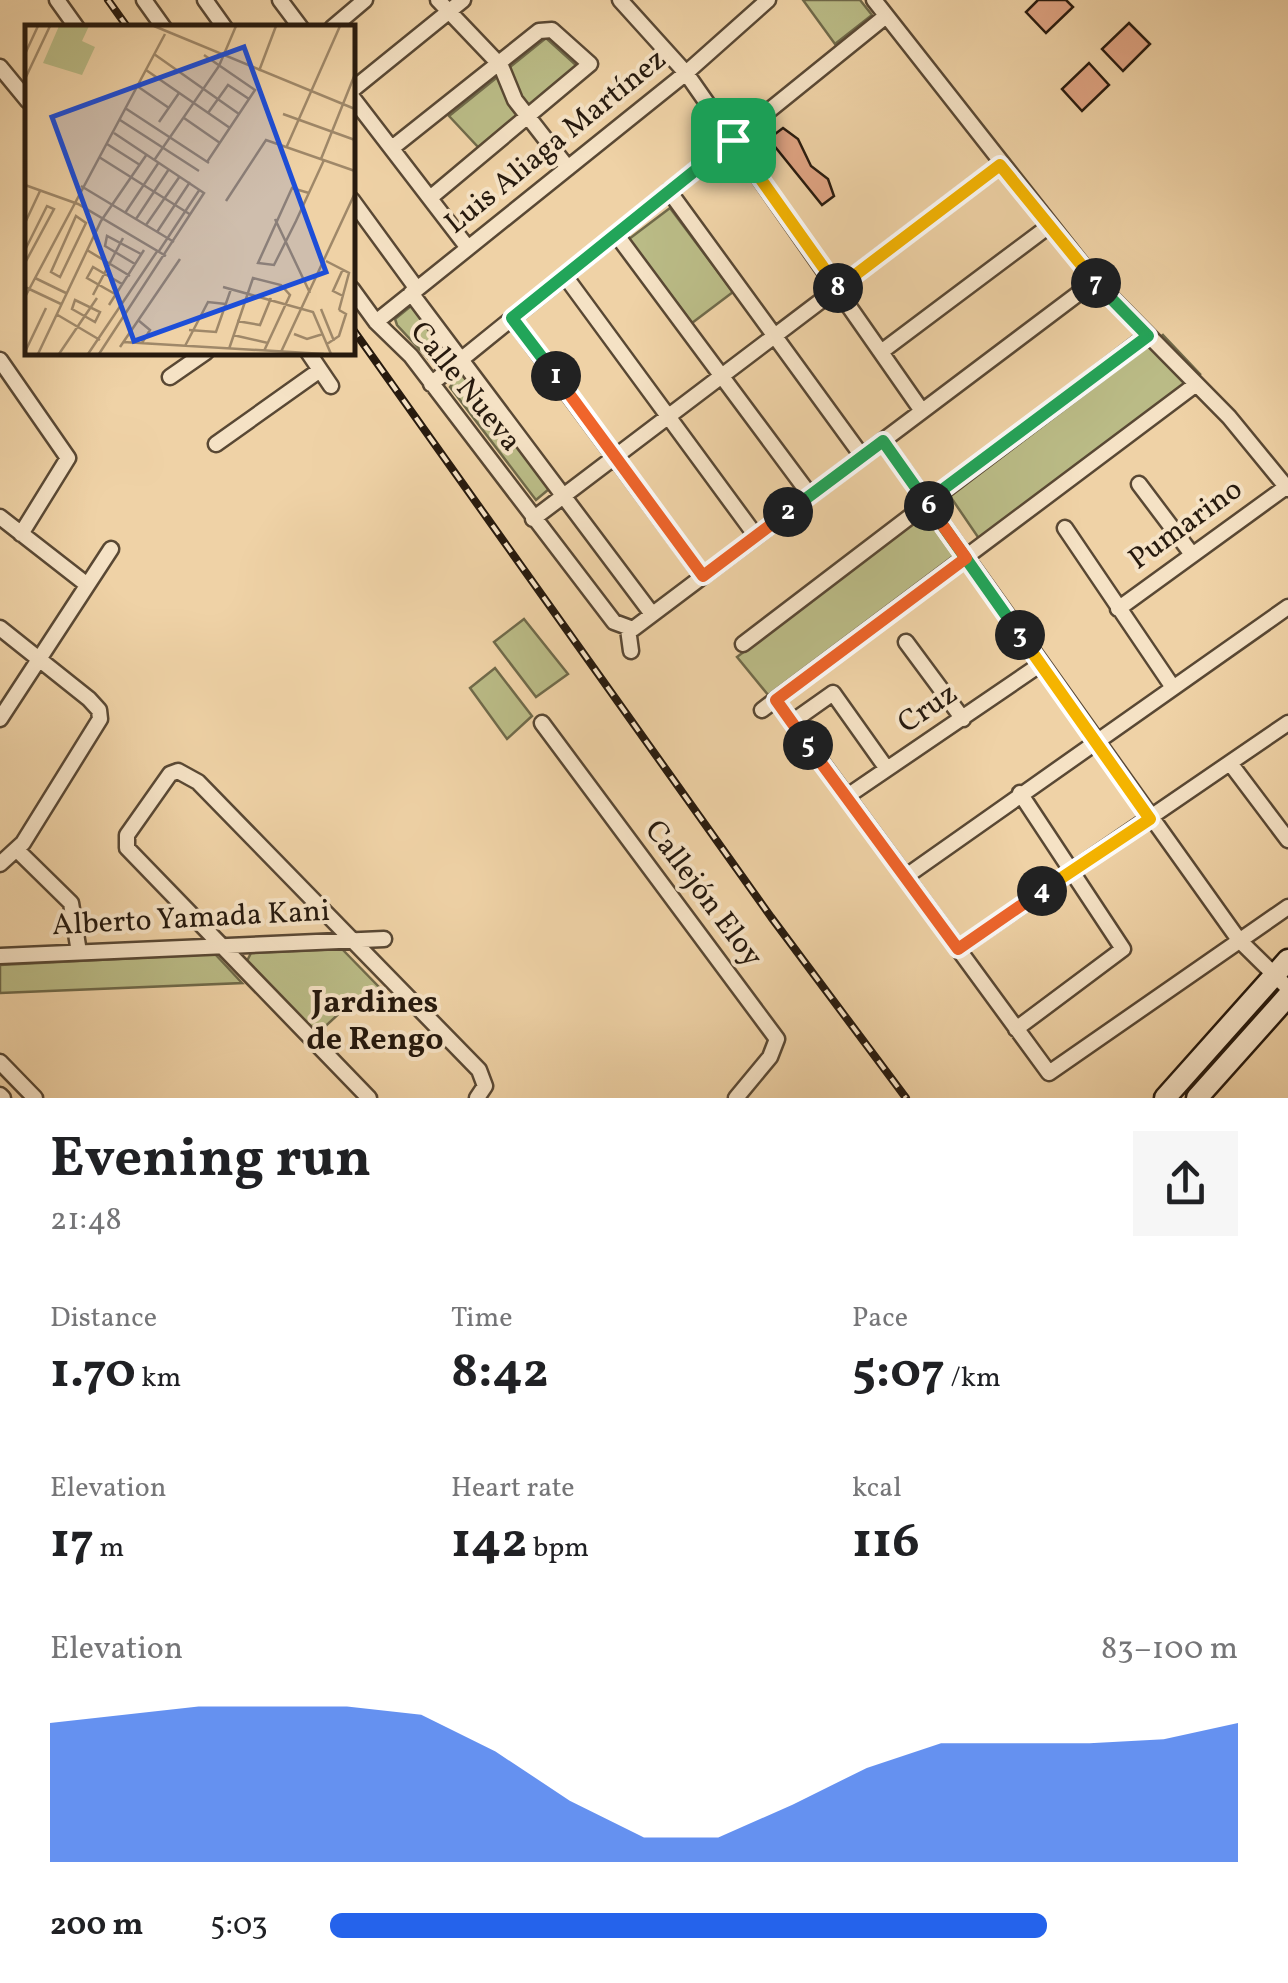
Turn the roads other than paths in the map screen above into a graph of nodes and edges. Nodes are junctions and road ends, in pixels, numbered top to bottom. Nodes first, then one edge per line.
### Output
1 (58, 0) edge
2 (205, 0) edge
3 (280, 0) edge
4 (365, 0) edge
5 (464, 0) edge
6 (620, 0) edge
7 (768, 0) edge
8 (874, 0) edge
9 (443, 6) edge
10 (886, 16) junction
11 (75, 25) edge
12 (224, 25) edge
13 (299, 25) edge
14 (336, 25) edge
15 (498, 63) junction
16 (0, 67) edge
17 (686, 74) junction
18 (355, 91) edge
19 (25, 97) edge
20 (355, 98) edge
21 (528, 116) junction
22 (733, 140) junction
23 (392, 148) junction
24 (1000, 165) junction
25 (568, 168) junction
26 (670, 191) junction
27 (430, 198) junction
28 (355, 204) edge
29 (1049, 226) junction
30 (616, 234) junction
31 (468, 248) junction
32 (565, 276) junction
33 (1095, 281) junction
34 (837, 289) junction
35 (414, 291) junction
36 (355, 293) edge
37 (512, 318) junction
38 (376, 322) junction
39 (776, 335) junction
40 (1148, 336) junction
41 (881, 352) junction
42 (202, 355) edge
43 (310, 355) edge
44 (0, 360) edge
45 (461, 360) junction
46 (320, 370) junction
47 (170, 377) dead end
48 (721, 377) junction
49 (431, 384) junction
50 (1196, 384) junction
51 (331, 386) dead end
52 (922, 411) junction
53 (670, 416) junction
54 (883, 441) junction
55 (216, 444) dead end
56 (616, 456) junction
57 (862, 456) junction
58 (1139, 484) dead end
59 (1287, 488) edge
60 (810, 495) junction
61 (564, 496) junction
62 (926, 502) junction
63 (0, 517) edge
64 (534, 519) junction
65 (1065, 528) dead end
66 (21, 534) junction
67 (756, 536) junction
68 (111, 549) dead end
69 (1191, 554) junction
70 (966, 558) junction
71 (703, 576) junction
72 (86, 584) junction
73 (1288, 606) edge
74 (1118, 609) junction
75 (652, 614) junction
76 (0, 628) edge
77 (630, 629) junction
78 (906, 642) dead end
79 (743, 644) dead end
80 (631, 651) dead end
81 (39, 658) junction
82 (1040, 664) junction
83 (1172, 686) junction
84 (776, 700) junction
85 (762, 710) dead end
86 (0, 719) edge
87 (963, 719) junction
88 (792, 722) junction
89 (542, 723) dead end
90 (1288, 723) edge
91 (1096, 742) junction
92 (1230, 763) junction
93 (887, 769) junction
94 (1020, 793) junction
95 (846, 798) junction
96 (1150, 819) junction
97 (1288, 840) edge
98 (17, 850) junction
99 (0, 864) edge
100 (1073, 870) junction
101 (906, 877) junction
102 (1288, 907) edge
103 (384, 938) dead end
104 (349, 940) junction
105 (1239, 940) junction
106 (220, 947) junction
107 (958, 949) junction
108 (79, 952) junction
109 (0, 956) edge
110 (1283, 974) edge
111 (1288, 996) edge
112 (1016, 1029) junction
113 (0, 1062) edge
114 (34, 1098) edge
115 (369, 1098) edge
116 (476, 1098) edge
117 (736, 1098) edge
118 (1165, 1098) edge
119 (1196, 1098) edge

1 - 11 street
2 - 12 street
3 - 13 street
4 - 14 street
5 - 9 street
6 - 17 street
7 - 17 street, Luis Aliaga Martínez
8 - 10 street
9 - 15 street
9 - 18 street
10 - 22 street
10 - 24 street
15 - 21 street
15 - 21 street
15 - 23 street
16 - 19 street
17 - 22 street
17 - 25 street, Luis Aliaga Martínez
20 - 23 street
21 - 25 street
21 - 27 street
22 - 26 street
22 - 34 street
23 - 27 street
24 - 29 street
24 - 34 street
25 - 31 street, Luis Aliaga Martínez
26 - 30 street
26 - 39 street
27 - 31 street
28 - 35 street
29 - 33 street
29 - 41 street
30 - 32 street
30 - 48 street
31 - 35 street, Luis Aliaga Martínez
32 - 37 street
32 - 53 street
33 - 40 street
33 - 52 street
34 - 39 street
34 - 41 street
35 - 38 street, Luis Aliaga Martínez
35 - 45 street
36 - 38 street, Calle Nueva
37 - 45 street
37 - 56 street
38 - 49 street, Calle Nueva
39 - 48 street
39 - 57 street
40 - 50 street
40 - 62 street
41 - 52 street
42 - 47 street
43 - 46 street
44 - 66 street
45 - 49 street
45 - 61 street
46 - 51 street
46 - 55 street
48 - 53 street
48 - 60 street
49 - 64 street, Calle Nueva
50 - 59 street
50 - 70 street
52 - 54 street
53 - 56 street
53 - 67 street
54 - 57 street
54 - 62 street
56 - 61 street
56 - 71 street
57 - 60 street
58 - 69 street
59 - 69 street, Pumarino
60 - 67 street
61 - 64 street
61 - 75 street
62 - 70 street
62 - 79 street
63 - 66 street
64 - 77 street, Calle Nueva
65 - 74 street
66 - 72 street
67 - 71 street
68 - 72 street
69 - 74 street, Pumarino
70 - 82 street
70 - 84 street
71 - 75 street
72 - 81 street
73 - 83 street
74 - 83 street
75 - 77 street
76 - 81 street
77 - 80 street
78 - 87 street
81 - 86 street
81 - 98 street
82 - 87 street, Cruz
82 - 91 street
83 - 91 street
84 - 85 street
84 - 88 street
87 - 93 street, Cruz
88 - 93 street
88 - 95 street
89 - 117 street, Callejón Eloy
90 - 92 street
91 - 94 street
91 - 96 street
92 - 96 street
92 - 97 street
93 - 95 street, Cruz
94 - 100 street
94 - 101 street
95 - 101 street
96 - 100 street
96 - 105 street
98 - 99 street
98 - 108 street
100 - 107 street
100 - 112 street
101 - 107 street
102 - 105 street
103 - 104 street, Alberto Yamada Kani
104 - 106 street, Alberto Yamada Kani
104 - 106 street
104 - 116 street
105 - 110 street
105 - 112 street
106 - 108 street, Alberto Yamada Kani
106 - 115 street
107 - 112 street
108 - 109 street, Alberto Yamada Kani
110 - 118 main road
111 - 119 main road
113 - 114 street

